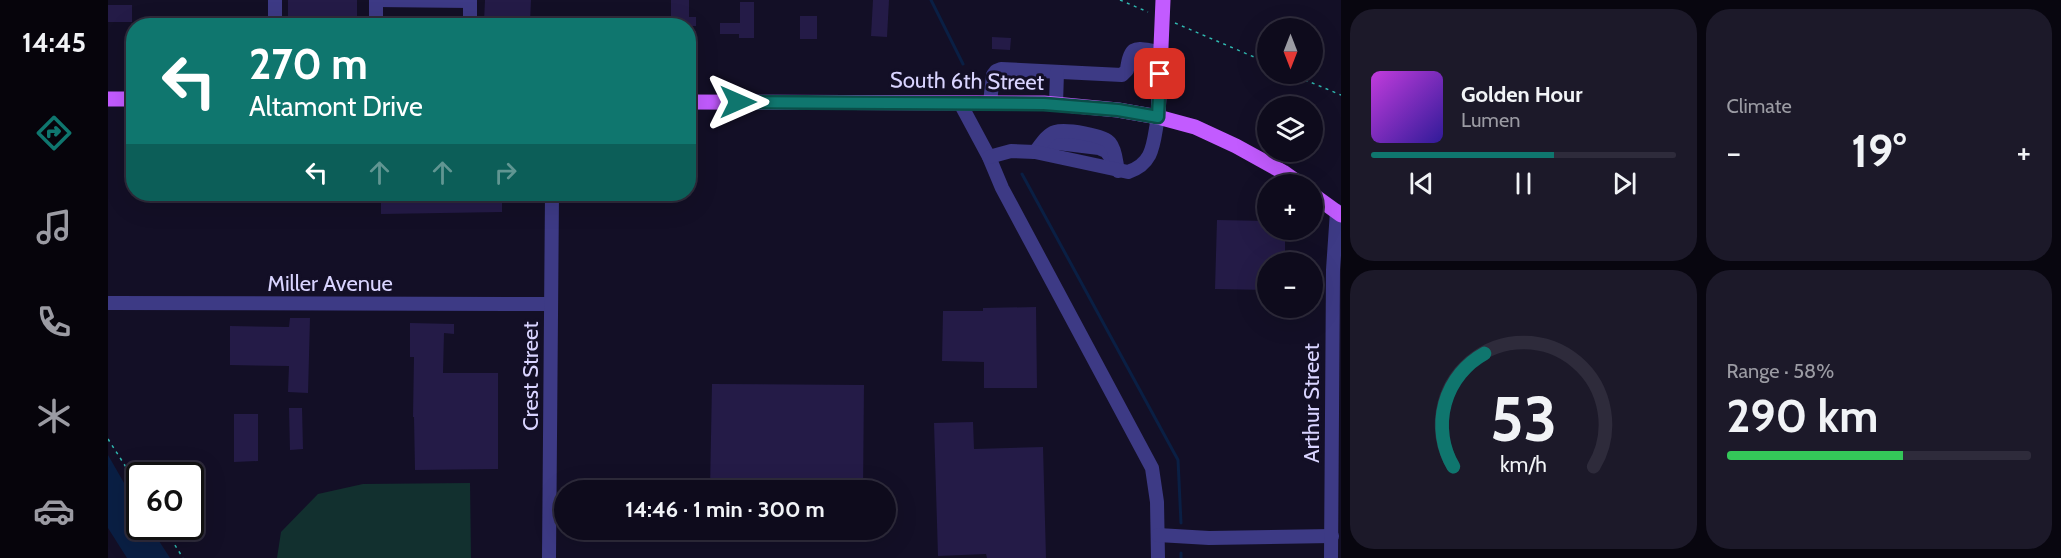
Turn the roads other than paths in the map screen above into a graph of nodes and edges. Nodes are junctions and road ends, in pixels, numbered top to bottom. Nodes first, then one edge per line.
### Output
1 (275, 0) edge
2 (376, 0) edge
3 (470, 0) edge
4 (1163, 0) edge
5 (275, 18) edge
6 (376, 18) edge
7 (470, 18) edge
8 (1161, 52) junction
9 (1058, 72) junction
10 (108, 99) edge
11 (126, 99) edge
12 (696, 102) edge
13 (960, 103) junction
14 (990, 103) junction
15 (1056, 105) junction
16 (1158, 117) junction
17 (1035, 152) junction
18 (989, 157) junction
19 (1118, 171) junction
20 (1285, 174) edge
21 (552, 201) edge
22 (1323, 201) edge
23 (1340, 213) edge
24 (108, 303) edge
25 (551, 304) junction
26 (1158, 536) junction
27 (1332, 536) junction
28 (549, 558) edge
29 (1158, 558) edge
30 (1331, 558) edge

1 - 5 street
2 - 3 street
2 - 6 street
3 - 7 street
4 - 8 main road
8 - 9 street
8 - 16 main road
9 - 14 street
9 - 15 street
10 - 11 main road
12 - 13 main road, South 6th Street
13 - 14 main road, South 6th Street
13 - 18 street
14 - 15 main road, South 6th Street
15 - 16 main road, South 6th Street
16 - 19 street
16 - 20 main road, South 6th Street
17 - 18 street
17 - 19 street
17 - 19 street
18 - 26 street
21 - 25 street, Crest Street
22 - 23 main road
23 - 27 street, Arthur Street
24 - 25 street, Miller Avenue
25 - 28 street, Crest Street
26 - 27 street
26 - 29 street
27 - 30 street, Arthur Street

